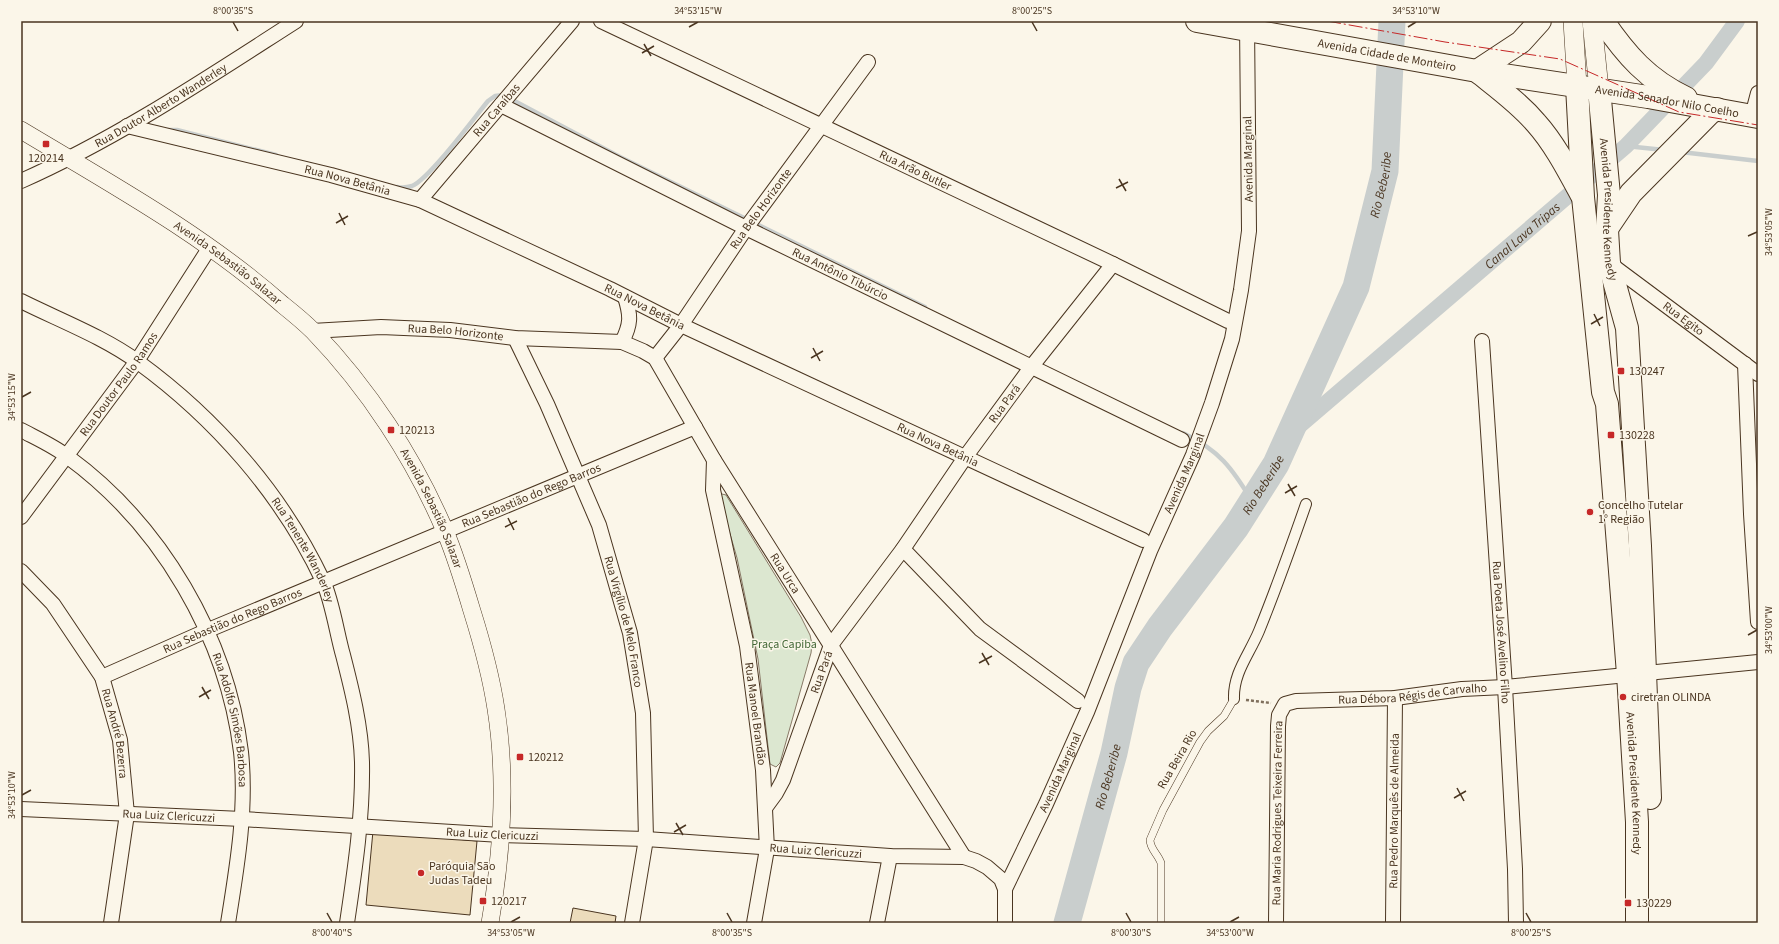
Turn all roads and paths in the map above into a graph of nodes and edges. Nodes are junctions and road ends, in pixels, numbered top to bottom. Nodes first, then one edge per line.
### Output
1 (296, 21) edge
2 (572, 21) edge
3 (602, 21) edge
4 (1197, 21) edge
5 (1540, 21) edge
6 (1573, 21) edge
7 (1592, 21) edge
8 (1603, 21) edge
9 (1247, 25) edge
10 (868, 62) dead end
11 (1477, 71) junction
12 (1577, 86) junction
13 (1599, 89) junction
14 (1758, 93) edge
15 (1665, 94) junction
16 (501, 105) junction
17 (1706, 108) junction
18 (1755, 117) edge
19 (822, 125) junction
20 (127, 126) junction
21 (21, 130) edge
22 (70, 159) junction
23 (1575, 163) junction
24 (21, 181) edge
25 (420, 200) junction
26 (747, 228) junction
27 (1606, 230) junction
28 (210, 247) junction
29 (1113, 264) junction
30 (1599, 268) junction
31 (625, 297) junction
32 (21, 301) edge
33 (1228, 321) dead end
34 (681, 325) junction
35 (312, 331) junction
36 (515, 338) junction
37 (1482, 341) dead end
38 (622, 342) junction
39 (655, 358) junction
40 (137, 361) junction
41 (1745, 364) junction
42 (1032, 366) junction
43 (1758, 374) edge
44 (695, 427) junction
45 (21, 430) edge
46 (1182, 440) dead end
47 (68, 456) junction
48 (966, 456) junction
49 (714, 460) junction
50 (578, 475) junction
51 (1306, 504) dead end
52 (21, 518) edge
53 (445, 531) junction
54 (1143, 540) dead end
55 (903, 549) junction
56 (21, 571) edge
57 (324, 583) junction
58 (1758, 622) edge
59 (206, 631) junction
60 (831, 645) junction
61 (1758, 662) edge
62 (1637, 674) junction
63 (102, 677) junction
64 (1505, 687) junction
65 (1395, 698) junction
66 (1234, 699) junction
67 (1078, 701) dead end
68 (1285, 704) junction
69 (765, 808) junction
70 (21, 809) edge
71 (127, 814) junction
72 (242, 819) junction
73 (360, 828) junction
74 (501, 835) junction
75 (646, 839) junction
76 (767, 849) junction
77 (890, 856) junction
78 (964, 857) junction
79 (1005, 889) junction
80 (111, 923) edge
81 (228, 923) edge
82 (347, 923) edge
83 (490, 923) edge
84 (632, 923) edge
85 (754, 923) edge
86 (878, 923) edge
87 (1005, 923) edge
88 (1162, 923) edge
89 (1276, 923) edge
90 (1393, 923) edge
91 (1516, 923) edge
92 (1637, 923) edge
93 (1649, 923) edge

1 - 20 street, Rua Doutor Alberto Wanderley
2 - 16 street, Rua Caraíbas
3 - 19 street, Rua Arão Butler
4 - 9 main road, Avenida Cidade de Monteiro
5 - 11 main road
6 - 12 main road, Avenida Presidente Kennedy
7 - 13 main road, Avenida Presidente Kennedy
8 - 15 main road
9 - 11 main road, Avenida Cidade de Monteiro
9 - 79 street, Avenida Marginal
10 - 19 street, Rua Belo Horizonte
11 - 12 main road, Avenida Cidade de Monteiro
11 - 23 main road
12 - 13 main road, Avenida Senador Nilo Coelho
12 - 23 main road, Avenida Presidente Kennedy
13 - 15 main road, Avenida Senador Nilo Coelho
13 - 27 main road, Avenida Presidente Kennedy
14 - 18 street
15 - 17 main road, Avenida Senador Nilo Coelho
16 - 25 street, Rua Caraíbas
16 - 26 street, Rua Antônio Tibúrcio
17 - 18 main road, Avenida Senador Nilo Coelho
17 - 27 main road
19 - 26 street, Rua Belo Horizonte
19 - 29 street, Rua Arão Butler
20 - 22 street, Rua Doutor Alberto Wanderley
20 - 25 street, Rua Nova Betânia
21 - 22 street, Avenida Sebastião Salazar
22 - 24 street, Rua Doutor Alberto Wanderley
22 - 28 street, Avenida Sebastião Salazar
23 - 30 main road, Avenida Presidente Kennedy
25 - 31 street, Rua Nova Betânia
26 - 34 street, Rua Belo Horizonte
26 - 42 street, Rua Antônio Tibúrcio
27 - 30 main road, Avenida Presidente Kennedy
28 - 35 street, Avenida Sebastião Salazar
28 - 40 street, Rua Doutor Paulo Ramos
29 - 33 street, Rua Arão Butler
29 - 42 street, Rua Pará
30 - 41 street, Rua Egito
30 - 62 main road, Avenida Presidente Kennedy
30 - 62 main road, Avenida Presidente Kennedy
31 - 34 street, Rua Nova Betânia
31 - 38 street
32 - 40 street, Rua Tenente Wanderley
34 - 39 street, Rua Belo Horizonte
34 - 48 street, Rua Nova Betânia
35 - 36 street, Rua Belo Horizonte
35 - 53 street, Avenida Sebastião Salazar
36 - 38 street, Rua Belo Horizonte
36 - 50 street, Rua Virgílio de Melo Franco
37 - 64 street, Rua Poeta José Avelino Filho
38 - 39 street
39 - 44 street, Rua Urca
40 - 47 street, Rua Doutor Paulo Ramos
40 - 57 street, Rua Tenente Wanderley
41 - 43 street, Rua Egito
41 - 58 street
42 - 46 street, Rua Antônio Tibúrcio
42 - 48 street, Rua Pará
44 - 49 street, Rua Urca
44 - 50 street, Rua Sebastião do Rego Barros
45 - 47 street, Rua Adolfo Simões Barbosa
47 - 52 street, Rua Doutor Paulo Ramos
47 - 59 street, Rua Adolfo Simões Barbosa
48 - 54 street, Rua Nova Betânia
48 - 55 street, Rua Pará
49 - 60 street, Rua Urca
49 - 69 street, Rua Manoel Brandão
50 - 53 street, Rua Sebastião do Rego Barros
50 - 75 street, Rua Virgílio de Melo Franco
51 - 66 street, Rua Beira Rio
53 - 57 street, Rua Sebastião do Rego Barros
53 - 74 street, Avenida Sebastião Salazar
55 - 60 street, Rua Pará
55 - 67 street
56 - 63 street, Rua André Bezerra
57 - 59 street, Rua Sebastião do Rego Barros
57 - 73 street, Rua Tenente Wanderley
59 - 63 street, Rua Sebastião do Rego Barros
59 - 72 street, Rua Adolfo Simões Barbosa
60 - 69 street, Rua Pará
60 - 78 street, Rua Urca
61 - 62 street, Rua Débora Régis de Carvalho
62 - 64 street, Rua Débora Régis de Carvalho
62 - 92 main road, Avenida Presidente Kennedy
62 - 93 main road, Avenida Presidente Kennedy
63 - 71 street, Rua André Bezerra
64 - 65 street, Rua Débora Régis de Carvalho
64 - 91 street, Rua Poeta José Avelino Filho
65 - 68 street, Rua Débora Régis de Carvalho
65 - 90 street, Rua Pedro Marquês de Almeida
66 - 68 path
66 - 88 lane, Rua Beira Rio
68 - 89 street, Rua Maria Rodrigues Teixeira Ferreira
69 - 76 street, Rua Manoel Brandão
70 - 71 street, Rua Luiz Clericuzzi
71 - 72 street, Rua Luiz Clericuzzi
71 - 80 street, Rua André Bezerra
72 - 73 street, Rua Luiz Clericuzzi
72 - 81 street, Rua Adolfo Simões Barbosa
73 - 74 street, Rua Luiz Clericuzzi
73 - 82 street, Rua Tenente Wanderley
74 - 75 street, Rua Luiz Clericuzzi
74 - 83 street, Avenida Sebastião Salazar
75 - 76 street, Rua Luiz Clericuzzi
75 - 84 street, Rua Virgílio de Melo Franco
76 - 77 street, Rua Luiz Clericuzzi
76 - 85 street, Rua Manoel Brandão
77 - 78 street, Rua Luiz Clericuzzi
77 - 86 street
78 - 79 street, Rua Luiz Clericuzzi
79 - 87 street

